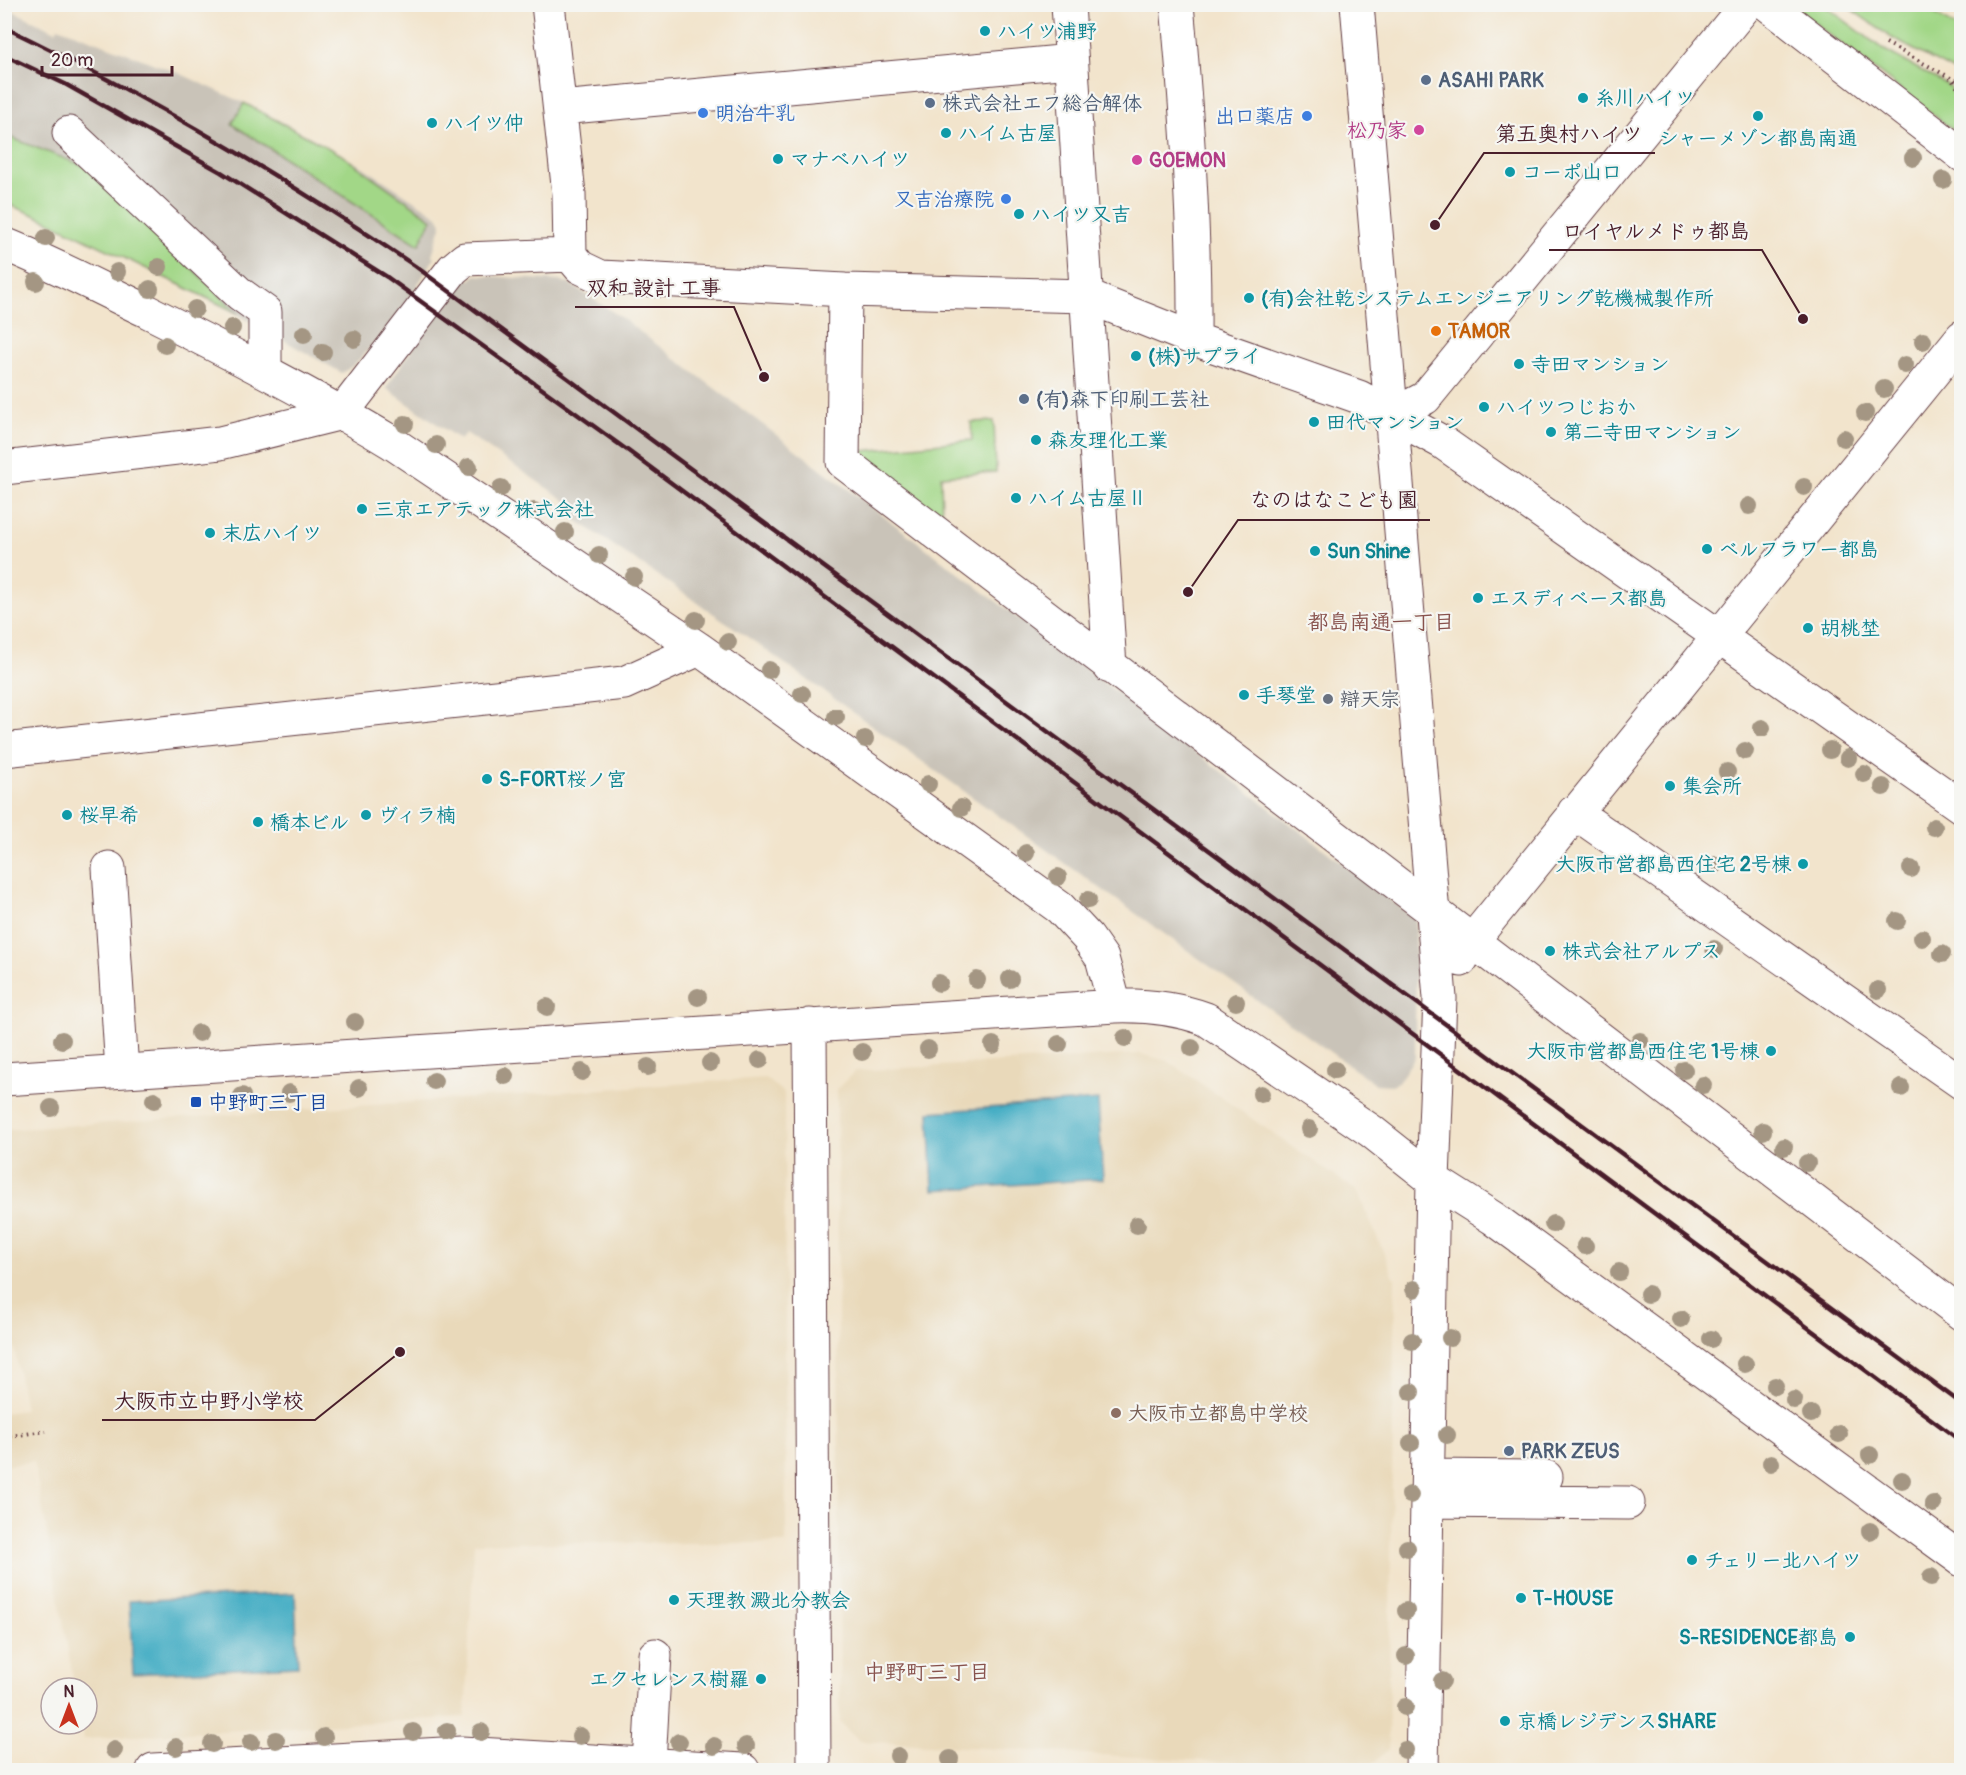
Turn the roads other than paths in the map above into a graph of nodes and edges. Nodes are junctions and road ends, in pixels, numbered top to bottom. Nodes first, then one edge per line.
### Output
1 (548, 4) edge
2 (1068, 4) edge
3 (1177, 4) edge
4 (1358, 4) edge
5 (1747, 4) edge
6 (1767, 4) edge
7 (1071, 61) junction
8 (560, 108) junction
9 (69, 133) dead end
10 (1962, 155) edge
11 (4, 244) edge
12 (570, 255) junction
13 (845, 290) junction
14 (1086, 297) junction
15 (1962, 337) edge
16 (1194, 339) junction
17 (265, 371) junction
18 (342, 413) junction
19 (1393, 415) junction
20 (4, 468) edge
21 (1720, 637) junction
22 (699, 649) junction
23 (1110, 667) junction
24 (4, 750) edge
25 (1962, 807) edge
26 (1574, 812) junction
27 (109, 868) dead end
28 (1435, 915) junction
29 (1472, 941) junction
30 (1440, 998) junction
31 (1114, 1006) junction
32 (810, 1026) junction
33 (122, 1071) junction
34 (4, 1079) edge
35 (1962, 1083) edge
36 (1433, 1180) junction
37 (1962, 1314) edge
38 (1546, 1477) dead end
39 (1428, 1488) junction
40 (1628, 1503) dead end
41 (1962, 1560) edge
42 (655, 1655) dead end
43 (572, 1764) edge
44 (649, 1764) junction
45 (153, 1770) edge
46 (743, 1770) edge
47 (814, 1770) edge
48 (1422, 1770) edge

1 - 8 street
2 - 7 street
3 - 16 street
4 - 19 street
5 - 19 street
6 - 10 street
7 - 8 street
7 - 14 street
8 - 12 street
9 - 17 street
11 - 17 street
12 - 13 street
12 - 18 street
13 - 14 street
13 - 23 street
14 - 16 street
14 - 23 street
15 - 21 street
16 - 19 street
17 - 18 street
18 - 20 street
18 - 22 street
19 - 21 street
19 - 28 street
21 - 25 street
21 - 26 street
22 - 24 street
22 - 31 street
23 - 28 street
26 - 29 street
26 - 35 street
27 - 33 street
28 - 29 street
28 - 30 street
29 - 30 street
29 - 37 street
30 - 36 street
31 - 32 street
31 - 36 street
32 - 33 street
32 - 47 street
33 - 34 street
36 - 39 street
36 - 41 street
38 - 39 street
39 - 40 street
39 - 48 street
42 - 44 street
43 - 44 street
43 - 45 street
44 - 46 street

